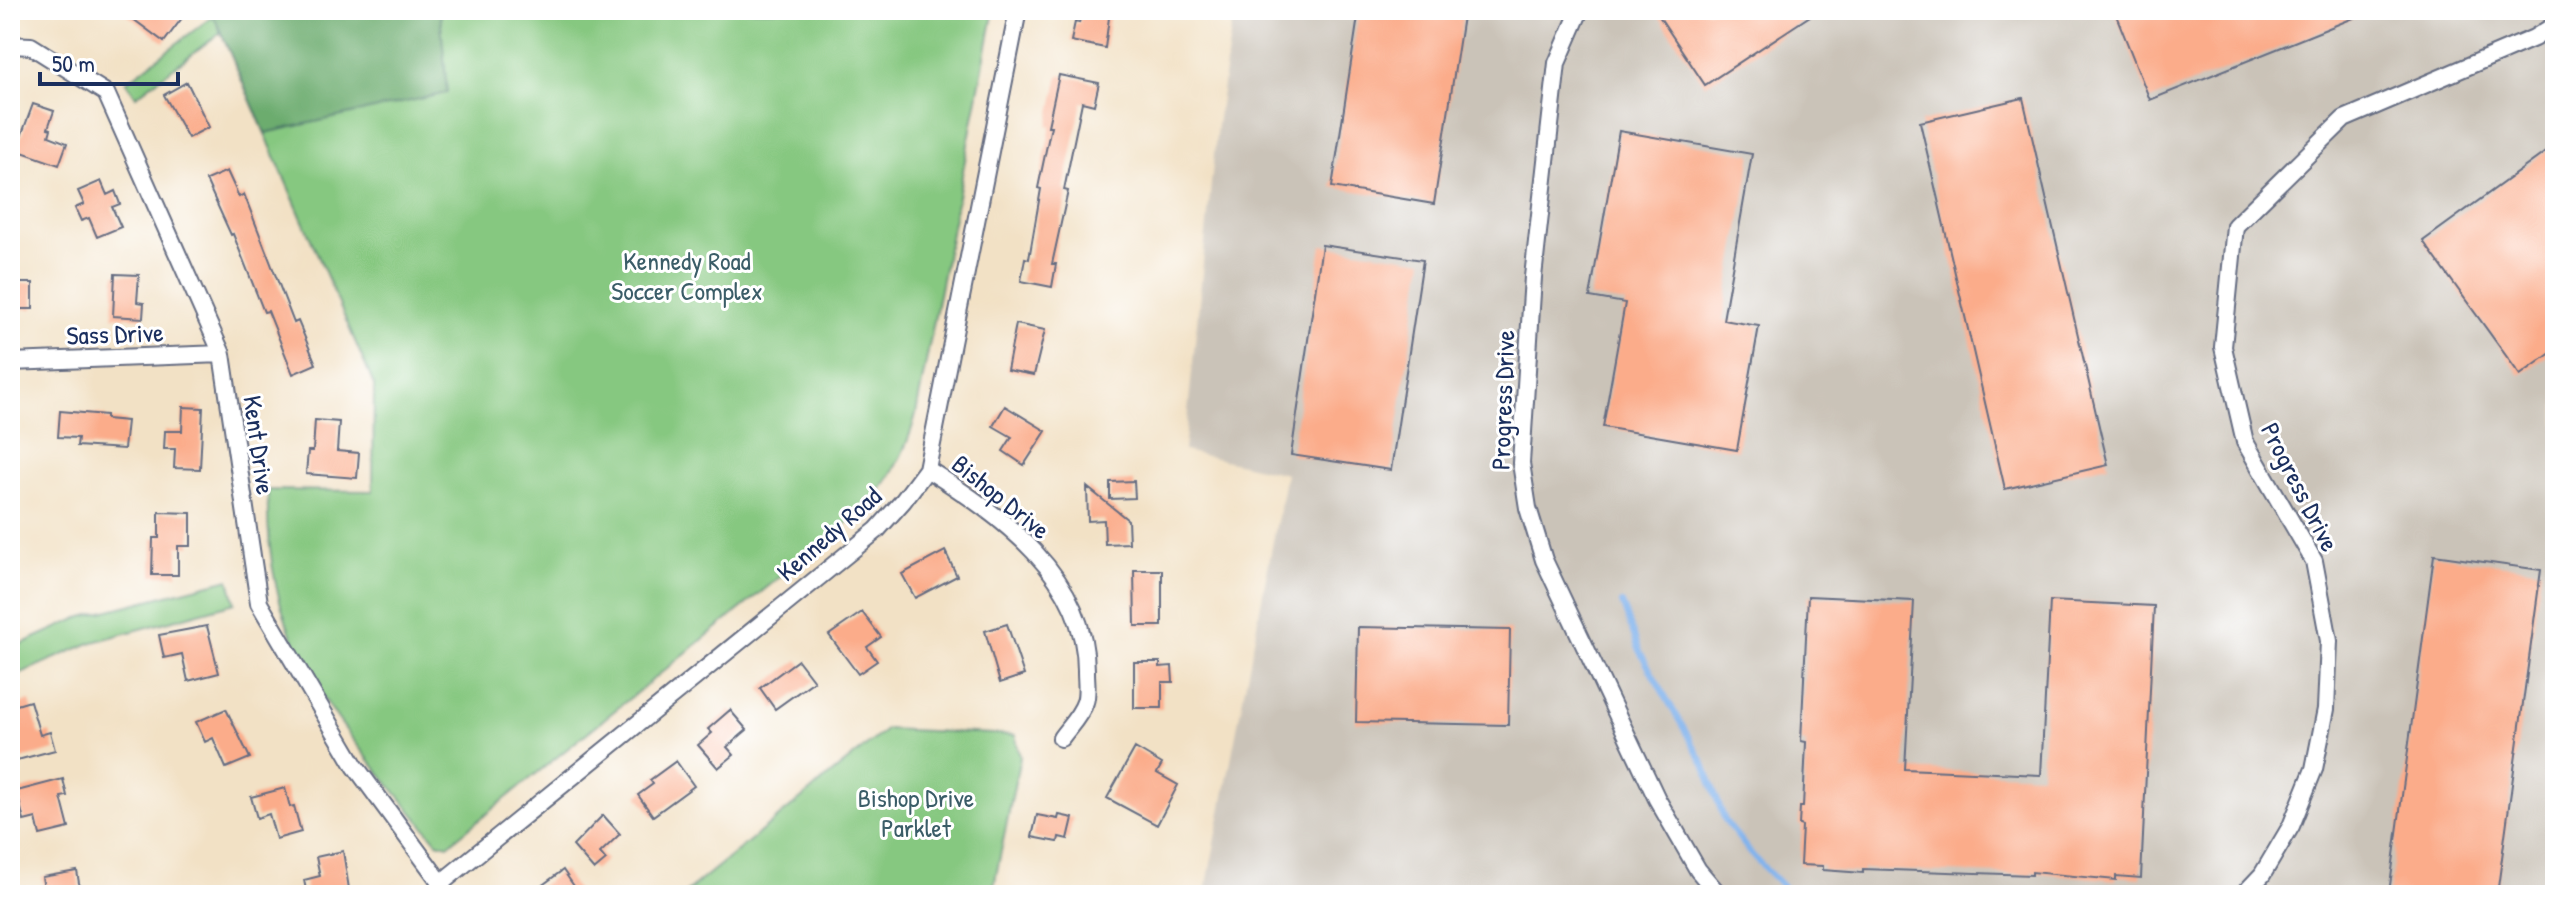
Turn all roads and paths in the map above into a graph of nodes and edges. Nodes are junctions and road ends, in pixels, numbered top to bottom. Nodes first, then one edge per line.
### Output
1 (1018, 10) edge
2 (1580, 10) edge
3 (2555, 25) edge
4 (10, 45) edge
5 (222, 354) junction
6 (10, 362) edge
7 (927, 469) junction
8 (1061, 738) dead end
9 (437, 889) edge
10 (1719, 895) edge
11 (2243, 895) edge

1 - 7 street, Kennedy Road
2 - 10 street, Progress Drive
3 - 11 street, Progress Drive
4 - 5 street, Kent Drive
5 - 6 street, Sass Drive
5 - 9 street, Kent Drive
7 - 8 street, Bishop Drive
7 - 9 street, Kennedy Road

